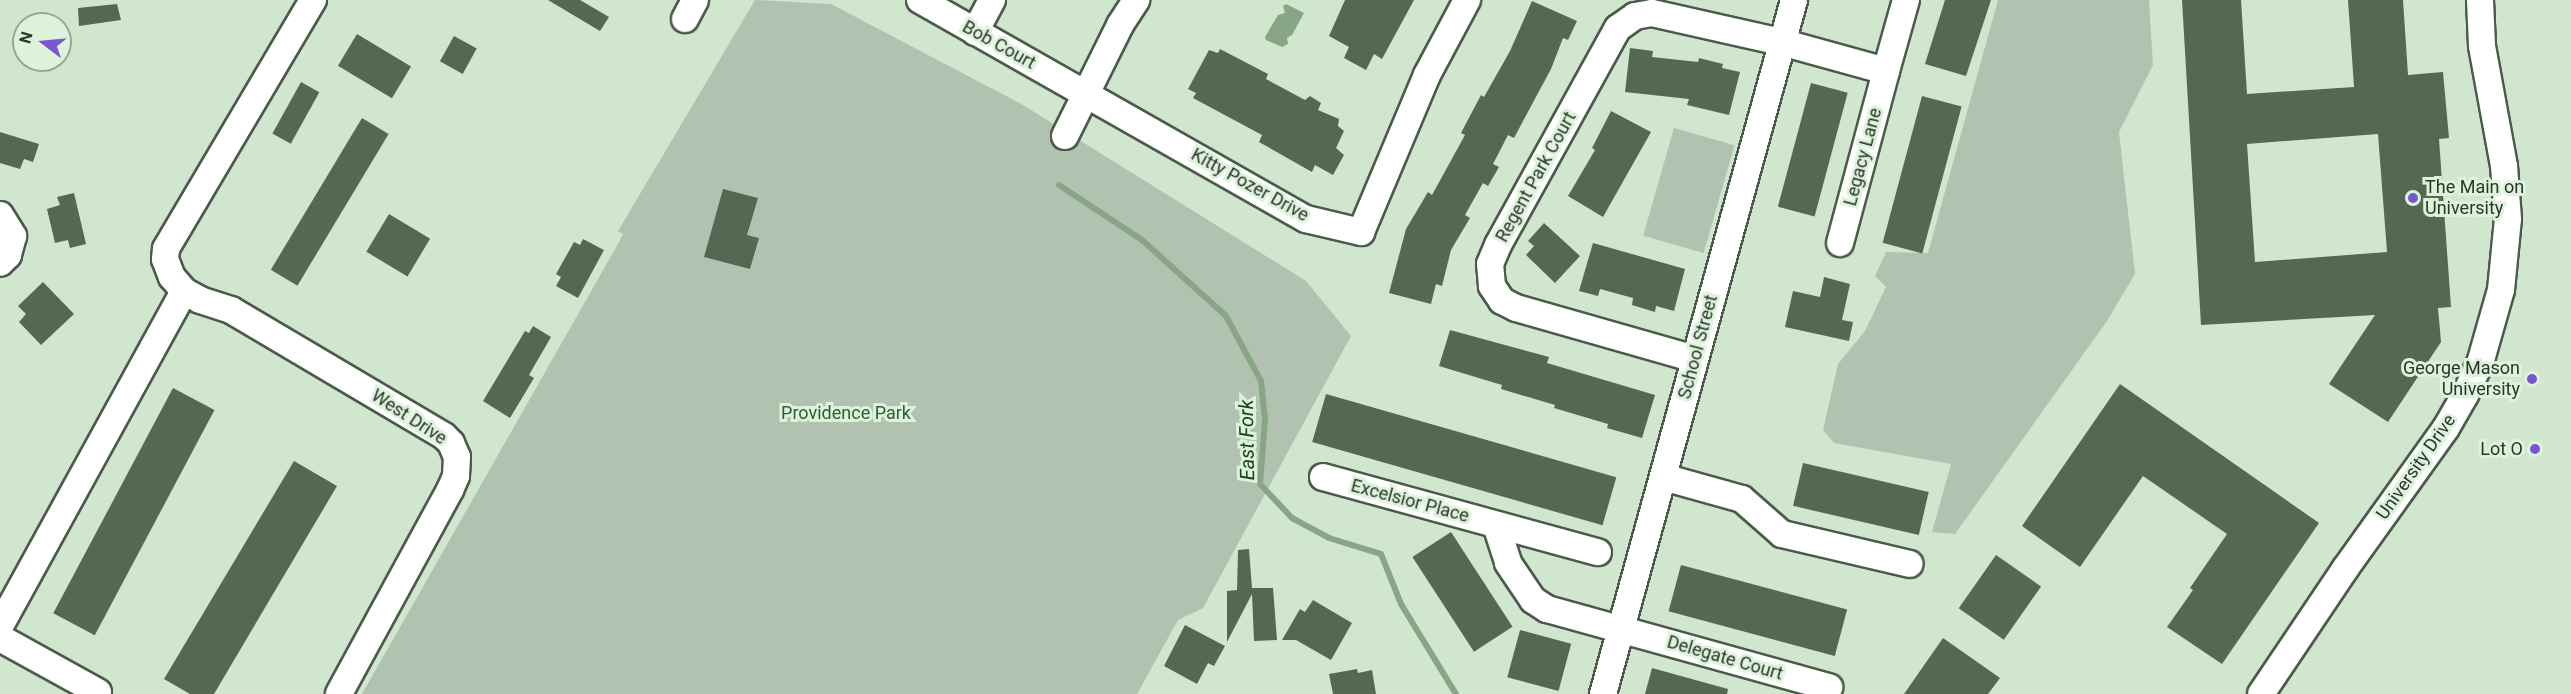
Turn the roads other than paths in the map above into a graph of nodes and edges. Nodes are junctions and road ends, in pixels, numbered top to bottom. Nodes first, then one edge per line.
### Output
1 (313, 0) edge
2 (920, 0) edge
3 (992, 0) edge
4 (1136, 0) edge
5 (1467, 0) edge
6 (1794, 0) edge
7 (1906, 0) edge
8 (2480, 0) edge
9 (975, 32) junction
10 (1781, 42) junction
11 (1886, 71) junction
12 (1047, 72) joint
13 (1084, 93) junction
14 (1065, 136) dead end
15 (0, 215) edge
16 (1840, 243) dead end
17 (0, 263) edge
18 (184, 291) junction
19 (1695, 359) junction
20 (1323, 477) dead end
21 (1663, 477) junction
22 (1496, 525) junction
23 (1598, 552) dead end
24 (1910, 564) dead end
25 (0, 626) edge
26 (1621, 628) junction
27 (0, 638) edge
28 (1828, 687) dead end
29 (98, 692) dead end
30 (339, 694) edge
31 (1603, 694) edge
32 (2261, 694) edge

1 - 18 street
2 - 9 street, Bob Court
3 - 9 street
4 - 13 street
5 - 13 street, Kitty Pozer Drive
6 - 10 street, School Street
7 - 11 street, Legacy Lane
8 - 32 street, University Drive
9 - 12 street, Bob Court
10 - 11 street
10 - 19 street, School Street
10 - 19 street, Regent Park Court
11 - 16 street, Legacy Lane
12 - 13 street, Kitty Pozer Drive
13 - 14 street
15 - 17 street
18 - 25 street
18 - 30 street, West Drive
19 - 21 street, School Street
20 - 22 street, Excelsior Place
21 - 24 street
21 - 26 street, School Street
22 - 23 street, Excelsior Place
22 - 26 street
26 - 28 street, Delegate Court
26 - 31 street, School Street
27 - 29 street

